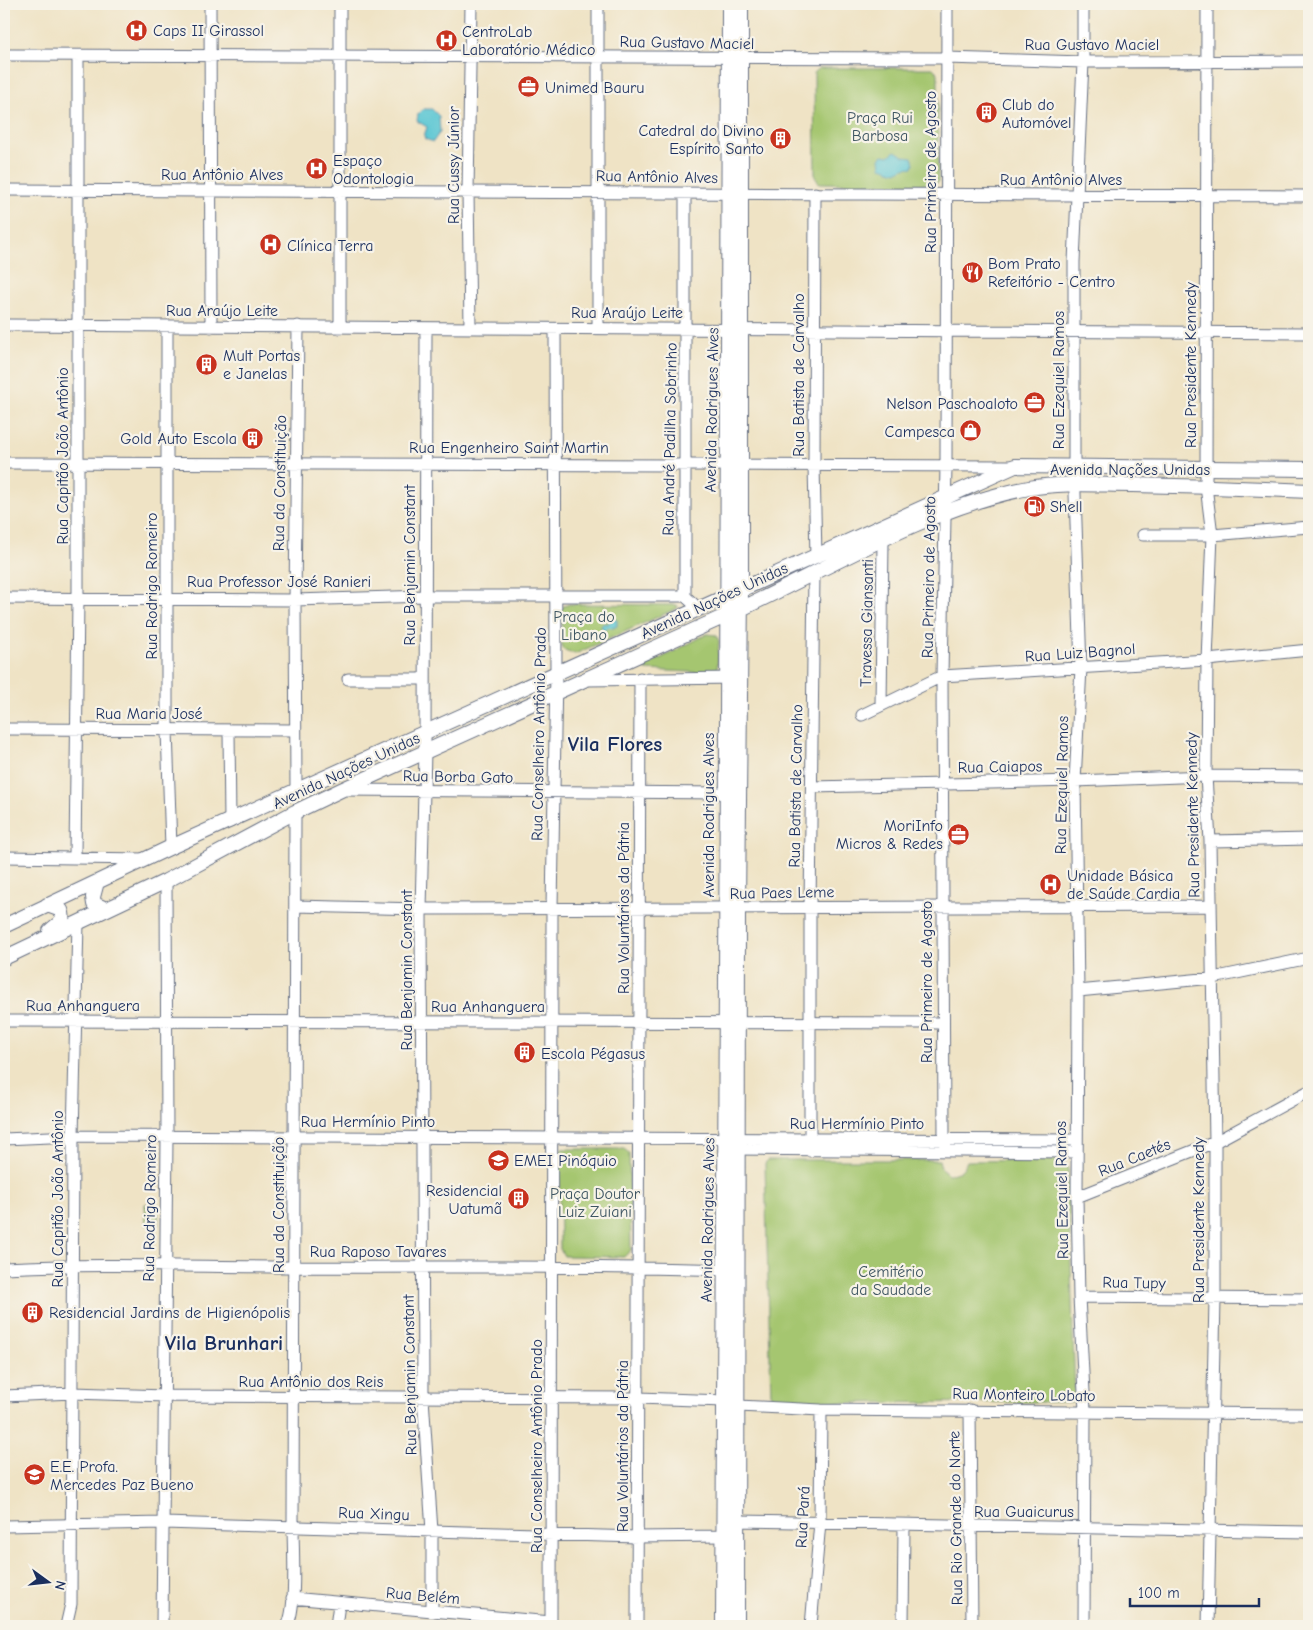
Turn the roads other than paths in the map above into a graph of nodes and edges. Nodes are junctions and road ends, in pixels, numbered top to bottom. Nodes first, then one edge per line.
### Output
1 (210, 4) edge
2 (340, 4) edge
3 (471, 4) edge
4 (598, 4) edge
5 (729, 4) edge
6 (741, 4) edge
7 (947, 4) edge
8 (1083, 4) edge
9 (1207, 4) edge
10 (4, 55) edge
11 (78, 56) junction
12 (210, 56) junction
13 (339, 56) junction
14 (597, 57) junction
15 (470, 58) junction
16 (946, 58) junction
17 (735, 59) junction
18 (1207, 61) junction
19 (1309, 61) edge
20 (1083, 62) junction
21 (4, 190) edge
22 (79, 190) junction
23 (211, 190) junction
24 (340, 191) junction
25 (598, 191) junction
26 (468, 192) junction
27 (685, 193) junction
28 (735, 193) junction
29 (815, 193) junction
30 (1208, 194) junction
31 (947, 195) junction
32 (1075, 196) junction
33 (1309, 196) edge
34 (4, 325) edge
35 (78, 325) junction
36 (167, 326) junction
37 (298, 326) junction
38 (211, 327) junction
39 (470, 327) junction
40 (340, 328) junction
41 (426, 328) junction
42 (598, 328) junction
43 (555, 329) junction
44 (686, 329) junction
45 (735, 329) junction
46 (946, 329) junction
47 (814, 330) junction
48 (1074, 331) junction
49 (1206, 332) junction
50 (1309, 333) edge
51 (4, 463) edge
52 (78, 463) junction
53 (167, 463) junction
54 (295, 463) junction
55 (554, 463) junction
56 (426, 464) junction
57 (684, 464) junction
58 (946, 464) junction
59 (734, 465) junction
60 (814, 465) junction
61 (1074, 465) junction
62 (1015, 466) junction
63 (1206, 468) junction
64 (1309, 469) edge
65 (1074, 484) junction
66 (1206, 486) junction
67 (1309, 491) edge
68 (946, 498) junction
69 (944, 513) junction
70 (1309, 526) edge
71 (1143, 535) dead end
72 (1212, 535) junction
73 (883, 541) junction
74 (816, 557) junction
75 (814, 572) junction
76 (741, 588) junction
77 (426, 596) junction
78 (685, 596) junction
79 (168, 597) junction
80 (555, 597) junction
81 (726, 597) junction
82 (4, 598) edge
83 (78, 598) junction
84 (295, 600) junction
85 (741, 608) junction
86 (699, 609) junction
87 (726, 614) junction
88 (1309, 650) edge
89 (1207, 660) junction
90 (1081, 668) junction
91 (556, 673) junction
92 (942, 676) junction
93 (348, 678) dead end
94 (640, 678) junction
95 (733, 678) junction
96 (424, 679) junction
97 (582, 680) junction
98 (555, 692) junction
99 (881, 705) junction
100 (862, 715) dead end
101 (76, 729) junction
102 (4, 730) edge
103 (167, 730) junction
104 (294, 730) junction
105 (229, 731) junction
106 (425, 732) junction
107 (425, 751) junction
108 (1206, 776) junction
109 (1309, 777) edge
110 (1075, 781) junction
111 (943, 783) junction
112 (812, 787) junction
113 (296, 790) junction
114 (341, 790) junction
115 (424, 792) junction
116 (639, 792) junction
117 (553, 793) junction
118 (726, 793) junction
119 (295, 812) junction
120 (230, 822) junction
121 (1309, 839) edge
122 (1210, 841) junction
123 (171, 847) junction
124 (75, 856) junction
125 (4, 857) edge
126 (147, 859) junction
127 (166, 881) junction
128 (96, 882) junction
129 (47, 905) junction
130 (295, 906) junction
131 (1076, 906) junction
132 (1210, 906) junction
133 (810, 907) junction
134 (942, 907) junction
135 (552, 908) junction
136 (638, 908) junction
137 (731, 908) junction
138 (106, 909) junction
139 (422, 909) junction
140 (78, 922) junction
141 (4, 926) edge
142 (45, 937) junction
143 (4, 958) edge
144 (1309, 958) edge
145 (1213, 978) junction
146 (1078, 991) junction
147 (166, 1020) junction
148 (4, 1021) edge
149 (74, 1021) junction
150 (639, 1021) junction
151 (294, 1022) junction
152 (422, 1022) junction
153 (731, 1022) junction
154 (553, 1023) junction
155 (943, 1023) junction
156 (810, 1024) junction
157 (1309, 1091) edge
158 (73, 1136) junction
159 (294, 1137) junction
160 (423, 1137) junction
161 (637, 1137) junction
162 (167, 1138) junction
163 (809, 1138) junction
164 (4, 1139) edge
165 (552, 1139) junction
166 (1215, 1142) junction
167 (731, 1144) junction
168 (945, 1144) junction
169 (1076, 1146) junction
170 (810, 1151) junction
171 (1077, 1197) junction
172 (73, 1264) junction
173 (164, 1266) junction
174 (552, 1266) junction
175 (294, 1267) junction
176 (424, 1267) junction
177 (639, 1267) junction
178 (4, 1268) edge
179 (723, 1270) junction
180 (1079, 1297) junction
181 (1215, 1299) junction
182 (1309, 1299) edge
183 (73, 1393) junction
184 (4, 1396) edge
185 (165, 1396) junction
186 (294, 1397) junction
187 (552, 1397) junction
188 (423, 1398) junction
189 (638, 1398) junction
190 (724, 1401) junction
191 (738, 1406) junction
192 (821, 1410) junction
193 (970, 1410) junction
194 (1086, 1411) junction
195 (1213, 1413) junction
196 (1309, 1414) edge
197 (738, 1521) junction
198 (820, 1522) junction
199 (164, 1523) junction
200 (71, 1525) junction
201 (904, 1525) junction
202 (4, 1526) edge
203 (293, 1526) junction
204 (971, 1527) junction
205 (1086, 1527) junction
206 (1210, 1530) junction
207 (432, 1531) junction
208 (1309, 1532) edge
209 (553, 1534) junction
210 (723, 1536) junction
211 (637, 1537) junction
212 (292, 1598) junction
213 (339, 1604) junction
214 (432, 1612) junction
215 (470, 1621) edge
216 (551, 1624) edge
217 (66, 1626) edge
218 (162, 1626) edge
219 (287, 1626) edge
220 (336, 1626) edge
221 (637, 1626) edge
222 (723, 1626) edge
223 (737, 1626) edge
224 (811, 1626) edge
225 (903, 1626) edge
226 (972, 1626) edge
227 (1084, 1626) edge
228 (1208, 1626) edge

1 - 12 street
2 - 13 street
3 - 15 street, Rua Cussy Júnior
4 - 14 street
5 - 17 main road, Avenida Rodrigues Alves
6 - 17 main road, Avenida Rodrigues Alves
7 - 16 street, Rua Primeiro de Agosto
8 - 20 street, Rua Ezequiel Ramos
9 - 18 street, Rua Presidente Kennedy
10 - 11 street, Rua Gustavo Maciel
11 - 12 street, Rua Gustavo Maciel
11 - 22 street, Rua Capitão João Antônio
12 - 13 street, Rua Gustavo Maciel
12 - 23 street
13 - 15 street, Rua Gustavo Maciel
13 - 24 street
14 - 15 street, Rua Gustavo Maciel
14 - 17 street, Rua Gustavo Maciel
14 - 25 street
15 - 26 street, Rua Cussy Júnior
16 - 17 street, Rua Gustavo Maciel
16 - 20 street, Rua Gustavo Maciel
16 - 31 street, Rua Primeiro de Agosto
17 - 28 main road, Avenida Rodrigues Alves
18 - 19 street, Rua Gustavo Maciel
18 - 20 street, Rua Gustavo Maciel
18 - 30 street, Rua Presidente Kennedy
20 - 32 street, Rua Ezequiel Ramos
21 - 22 street, Rua Antônio Alves
22 - 23 street, Rua Antônio Alves
22 - 35 street, Rua Capitão João Antônio
23 - 24 street, Rua Antônio Alves
23 - 38 street
24 - 26 street, Rua Antônio Alves
24 - 40 street
25 - 26 street, Rua Antônio Alves
25 - 27 street, Rua Antônio Alves
25 - 42 street
26 - 39 street, Rua Cussy Júnior
27 - 28 street, Rua Antônio Alves
27 - 44 street, Rua André Padilha Sobrinho
28 - 29 street, Rua Antônio Alves
28 - 45 main road, Avenida Rodrigues Alves
29 - 31 street, Rua Antônio Alves
29 - 47 street, Rua Batista de Carvalho
30 - 32 street, Rua Antônio Alves
30 - 33 street, Rua Antônio Alves
30 - 49 street, Rua Presidente Kennedy
31 - 32 street, Rua Antônio Alves
31 - 46 street, Rua Primeiro de Agosto
32 - 48 street, Rua Ezequiel Ramos
34 - 35 street, Rua Araújo Leite
35 - 36 street, Rua Araújo Leite
35 - 52 street, Rua Capitão João Antônio
36 - 38 street, Rua Araújo Leite
36 - 53 street, Rua Rodrigo Romeiro
37 - 38 street, Rua Araújo Leite
37 - 40 street, Rua Araújo Leite
37 - 54 street, Rua da Constituição
39 - 41 street, Rua Araújo Leite
39 - 43 street, Rua Araújo Leite
40 - 41 street, Rua Araújo Leite
41 - 56 street, Rua Benjamin Constant
42 - 43 street, Rua Araújo Leite
42 - 44 street, Rua Araújo Leite
43 - 55 street, Rua Conselheiro Antônio Prado
44 - 45 street, Rua Araújo Leite
44 - 57 street, Rua André Padilha Sobrinho
45 - 47 street, Rua Araújo Leite
45 - 59 main road, Avenida Rodrigues Alves
46 - 47 street, Rua Araújo Leite
46 - 48 street, Rua Araújo Leite
46 - 58 street, Rua Primeiro de Agosto
47 - 60 street, Rua Batista de Carvalho
48 - 49 street, Rua Araújo Leite
48 - 61 street, Rua Ezequiel Ramos
49 - 50 street, Rua Araújo Leite
49 - 63 street, Rua Presidente Kennedy
51 - 52 street, Rua Engenheiro Saint Martin
52 - 53 street, Rua Engenheiro Saint Martin
52 - 83 street, Rua Capitão João Antônio
53 - 54 street, Rua Engenheiro Saint Martin
53 - 79 street, Rua Rodrigo Romeiro
54 - 56 street, Rua Engenheiro Saint Martin
54 - 84 street, Rua da Constituição
55 - 56 street, Rua Engenheiro Saint Martin
55 - 57 street, Rua Engenheiro Saint Martin
55 - 80 street, Rua Conselheiro Antônio Prado
56 - 77 street, Rua Benjamin Constant
57 - 59 street, Rua Engenheiro Saint Martin
57 - 78 street, Rua André Padilha Sobrinho
58 - 60 street, Rua Engenheiro Saint Martin
58 - 62 street, Rua Engenheiro Saint Martin
58 - 68 street, Rua Primeiro de Agosto
59 - 60 street, Rua Engenheiro Saint Martin
59 - 76 main road, Avenida Rodrigues Alves
59 - 81 main road, Avenida Rodrigues Alves
60 - 74 street, Rua Batista de Carvalho
61 - 62 main road, Avenida Nações Unidas
61 - 63 main road, Avenida Nações Unidas
61 - 65 street, Rua Ezequiel Ramos
62 - 68 main road, Avenida Nações Unidas
63 - 64 main road, Avenida Nações Unidas
63 - 66 street, Rua Presidente Kennedy
65 - 66 main road, Avenida Nações Unidas
65 - 69 main road, Avenida Nações Unidas
65 - 90 street, Rua Ezequiel Ramos
66 - 67 main road, Avenida Nações Unidas
66 - 72 street, Rua Presidente Kennedy
68 - 69 street, Rua Primeiro de Agosto
68 - 74 main road, Avenida Nações Unidas
69 - 73 main road, Avenida Nações Unidas
69 - 92 street, Rua Primeiro de Agosto
70 - 72 street
71 - 72 street
72 - 89 street, Rua Presidente Kennedy
73 - 75 main road, Avenida Nações Unidas
73 - 99 street, Travessa Giansanti
74 - 76 main road, Avenida Nações Unidas
75 - 85 main road, Avenida Nações Unidas
75 - 112 street, Rua Batista de Carvalho
76 - 81 main road, Avenida Nações Unidas
76 - 85 main road, Avenida Rodrigues Alves
77 - 80 street, Rua Professor José Ranieri
77 - 84 street, Rua Professor José Ranieri
77 - 96 street, Rua Benjamin Constant
78 - 80 street
78 - 86 street
79 - 83 street, Rua Professor José Ranieri
79 - 84 street, Rua Professor José Ranieri
79 - 103 street, Rua Rodrigo Romeiro
80 - 91 street, Rua Conselheiro Antônio Prado
81 - 86 main road, Avenida Nações Unidas
81 - 87 main road, Avenida Rodrigues Alves
82 - 83 street, Rua Professor José Ranieri
83 - 101 street, Rua Capitão João Antônio
84 - 104 street, Rua da Constituição
85 - 87 main road, Avenida Nações Unidas
85 - 95 main road, Avenida Rodrigues Alves
86 - 91 main road, Avenida Nações Unidas
87 - 95 main road, Avenida Rodrigues Alves
87 - 97 main road, Avenida Nações Unidas
88 - 89 street, Rua Luiz Bagnol
89 - 90 street, Rua Luiz Bagnol
89 - 108 street, Rua Presidente Kennedy
90 - 92 street, Rua Luiz Bagnol
90 - 110 street, Rua Ezequiel Ramos
91 - 98 street, Rua Conselheiro Antônio Prado
91 - 106 main road, Avenida Nações Unidas
92 - 99 street, Rua Luiz Bagnol
92 - 111 street, Rua Primeiro de Agosto
93 - 96 street
94 - 95 street
94 - 97 street
94 - 116 street, Rua Voluntários da Pátria
95 - 118 main road, Avenida Rodrigues Alves
95 - 137 main road, Avenida Rodrigues Alves
96 - 106 street, Rua Benjamin Constant
97 - 98 main road, Avenida Nações Unidas
98 - 107 main road, Avenida Nações Unidas
98 - 117 street, Rua Conselheiro Antônio Prado
99 - 100 street, Rua Luiz Bagnol
101 - 102 street, Rua Maria José
101 - 103 street, Rua Maria José
101 - 124 street, Rua Capitão João Antônio
103 - 105 street, Rua Maria José
103 - 123 street, Rua Rodrigo Romeiro
104 - 105 street, Rua Maria José
104 - 113 street, Rua da Constituição
105 - 120 street
106 - 107 street, Rua Benjamin Constant
106 - 113 main road, Avenida Nações Unidas
107 - 114 main road, Avenida Nações Unidas
107 - 115 street, Rua Benjamin Constant
108 - 109 street, Rua Caiapos
108 - 110 street, Rua Caiapos
108 - 122 street, Rua Presidente Kennedy
110 - 111 street, Rua Caiapos
110 - 131 street, Rua Ezequiel Ramos
111 - 112 street, Rua Caiapos
111 - 134 street, Rua Primeiro de Agosto
112 - 133 street, Rua Batista de Carvalho
113 - 120 main road, Avenida Nações Unidas
114 - 115 street, Rua Borba Gato
114 - 119 main road, Avenida Nações Unidas
115 - 117 street, Rua Borba Gato
115 - 139 street, Rua Benjamin Constant
116 - 117 street, Rua Borba Gato
116 - 118 street, Rua Borba Gato
116 - 136 street, Rua Voluntários da Pátria
117 - 135 street, Rua Conselheiro Antônio Prado
118 - 137 main road, Avenida Rodrigues Alves
119 - 127 main road, Avenida Nações Unidas
119 - 130 street, Rua da Constituição
120 - 123 main road, Avenida Nações Unidas
121 - 122 street
122 - 132 street, Rua Presidente Kennedy
123 - 126 main road, Avenida Nações Unidas
124 - 125 street
124 - 126 street
126 - 128 main road, Avenida Nações Unidas
127 - 138 main road, Avenida Nações Unidas
127 - 147 street, Rua Rodrigo Romeiro
128 - 129 main road, Avenida Nações Unidas
128 - 138 main road
129 - 141 main road, Avenida Nações Unidas
129 - 142 main road
130 - 139 street, Rua Paes Leme
130 - 151 street, Rua da Constituição
131 - 132 street, Rua Paes Leme
131 - 134 street, Rua Paes Leme
131 - 146 street, Rua Ezequiel Ramos
132 - 145 street, Rua Presidente Kennedy
133 - 134 street, Rua Paes Leme
133 - 137 street, Rua Paes Leme
133 - 156 street, Rua Batista de Carvalho
134 - 155 street, Rua Primeiro de Agosto
135 - 136 street, Rua Paes Leme
135 - 139 street, Rua Paes Leme
135 - 154 street, Rua Conselheiro Antônio Prado
136 - 137 street, Rua Paes Leme
136 - 150 street, Rua Voluntários da Pátria
137 - 153 main road, Avenida Rodrigues Alves
138 - 140 main road, Avenida Nações Unidas
139 - 152 street, Rua Benjamin Constant
140 - 142 main road, Avenida Nações Unidas
140 - 149 street, Rua Capitão João Antônio
142 - 143 main road, Avenida Nações Unidas
144 - 145 street
145 - 146 street
145 - 166 street, Rua Presidente Kennedy
146 - 169 street, Rua Ezequiel Ramos
147 - 149 street, Rua Anhanguera
147 - 151 street, Rua Anhanguera
147 - 162 street, Rua Rodrigo Romeiro
148 - 149 street, Rua Anhanguera
149 - 158 street, Rua Capitão João Antônio
150 - 153 street, Rua Anhanguera
150 - 154 street, Rua Anhanguera
150 - 161 street, Rua Voluntários da Pátria
151 - 152 street, Rua Anhanguera
151 - 159 street, Rua da Constituição
152 - 154 street, Rua Anhanguera
152 - 160 street, Rua Benjamin Constant
153 - 156 street, Rua Anhanguera
153 - 167 main road, Avenida Rodrigues Alves
154 - 165 street, Rua Conselheiro Antônio Prado
155 - 156 street, Rua Anhanguera
155 - 168 street, Rua Primeiro de Agosto
156 - 163 street, Rua Batista de Carvalho
157 - 166 street, Rua Caetés
158 - 162 street, Rua Hermínio Pinto
158 - 164 street, Rua Hermínio Pinto
158 - 172 street, Rua Capitão João Antônio
159 - 160 street, Rua Hermínio Pinto
159 - 162 street, Rua Hermínio Pinto
159 - 175 street, Rua da Constituição
160 - 165 street, Rua Hermínio Pinto
160 - 176 street, Rua Benjamin Constant
161 - 165 street
161 - 167 street, Rua Hermínio Pinto
161 - 177 street
162 - 173 street, Rua Rodrigo Romeiro
163 - 167 street, Rua Hermínio Pinto
163 - 168 street, Rua Hermínio Pinto
163 - 170 street, Rua Batista de Carvalho
165 - 174 street
166 - 171 street, Rua Caetés
166 - 181 street, Rua Presidente Kennedy
167 - 170 street, Rua Hermínio Pinto
167 - 179 main road, Avenida Rodrigues Alves
167 - 191 main road, Avenida Rodrigues Alves
168 - 169 street, Rua Hermínio Pinto
168 - 170 street, Rua Hermínio Pinto
169 - 171 street, Rua Ezequiel Ramos
171 - 180 street, Rua Ezequiel Ramos
172 - 173 street, Rua Raposo Tavares
172 - 178 street, Rua Raposo Tavares
172 - 183 street, Rua Capitão João Antônio
173 - 175 street, Rua Raposo Tavares
173 - 185 street, Rua Rodrigo Romeiro
174 - 176 street, Rua Raposo Tavares
174 - 177 street, Rua Raposo Tavares
174 - 187 street, Rua Conselheiro Antônio Prado
175 - 176 street, Rua Raposo Tavares
175 - 186 street, Rua da Constituição
176 - 188 street, Rua Benjamin Constant
177 - 179 street, Rua Raposo Tavares
177 - 189 street, Rua Voluntários da Pátria
179 - 190 main road, Avenida Rodrigues Alves
180 - 181 street, Rua Tupy
180 - 194 street, Rua Ezequiel Ramos
181 - 182 street, Rua Tupy
181 - 195 street, Rua Presidente Kennedy
183 - 184 street, Rua Antônio dos Reis
183 - 185 street, Rua Antônio dos Reis
183 - 200 street, Rua Capitão João Antônio
185 - 186 street, Rua Antônio dos Reis
185 - 199 street, Rua Rodrigo Romeiro
186 - 188 street, Rua Antônio dos Reis
186 - 203 street, Rua da Constituição
187 - 188 street, Rua Antônio dos Reis
187 - 189 street, Rua Antônio dos Reis
187 - 209 street, Rua Conselheiro Antônio Prado
188 - 207 street, Rua Benjamin Constant
189 - 190 street, Rua Antônio dos Reis
189 - 211 street, Rua Voluntários da Pátria
190 - 191 street, Rua Antônio dos Reis
190 - 210 main road, Avenida Rodrigues Alves
191 - 192 street, Rua Monteiro Lobato
191 - 197 main road, Avenida Rodrigues Alves
192 - 193 street, Rua Monteiro Lobato
192 - 198 street, Rua Pará
193 - 194 street, Rua Monteiro Lobato
193 - 204 street, Rua Rio Grande do Norte
194 - 195 street, Rua Monteiro Lobato
194 - 205 street, Rua Ezequiel Ramos
195 - 196 street, Rua Monteiro Lobato
195 - 206 street, Rua Presidente Kennedy
197 - 198 street, Rua Guaicurus
197 - 210 street
197 - 223 main road, Avenida Rodrigues Alves
198 - 201 street, Rua Guaicurus
198 - 224 street, Rua Pará
199 - 200 street, Rua Xingu
199 - 203 street, Rua Xingu
199 - 218 street, Rua Rodrigo Romeiro
200 - 202 street, Rua Xingu
200 - 217 street, Rua Capitão João Antônio
201 - 204 street, Rua Guaicurus
201 - 225 street
203 - 207 street, Rua Xingu
203 - 212 street, Rua da Constituição
204 - 205 street, Rua Guaicurus
204 - 226 street, Rua Rio Grande do Norte
205 - 206 street, Rua Guaicurus
205 - 227 street, Rua Ezequiel Ramos
206 - 208 street, Rua Guaicurus
206 - 228 street, Rua Presidente Kennedy
207 - 209 street, Rua Xingu
207 - 214 street, Rua Benjamin Constant
209 - 211 street, Rua Xingu
209 - 216 street, Rua Conselheiro Antônio Prado
210 - 211 street, Rua Xingu
210 - 222 main road, Avenida Rodrigues Alves
211 - 221 street, Rua Voluntários da Pátria
212 - 213 street, Rua Belém
212 - 219 street, Rua da Constituição
213 - 214 street, Rua Belém
213 - 220 street
214 - 215 street, Rua Belém
215 - 216 street, Rua Belém

